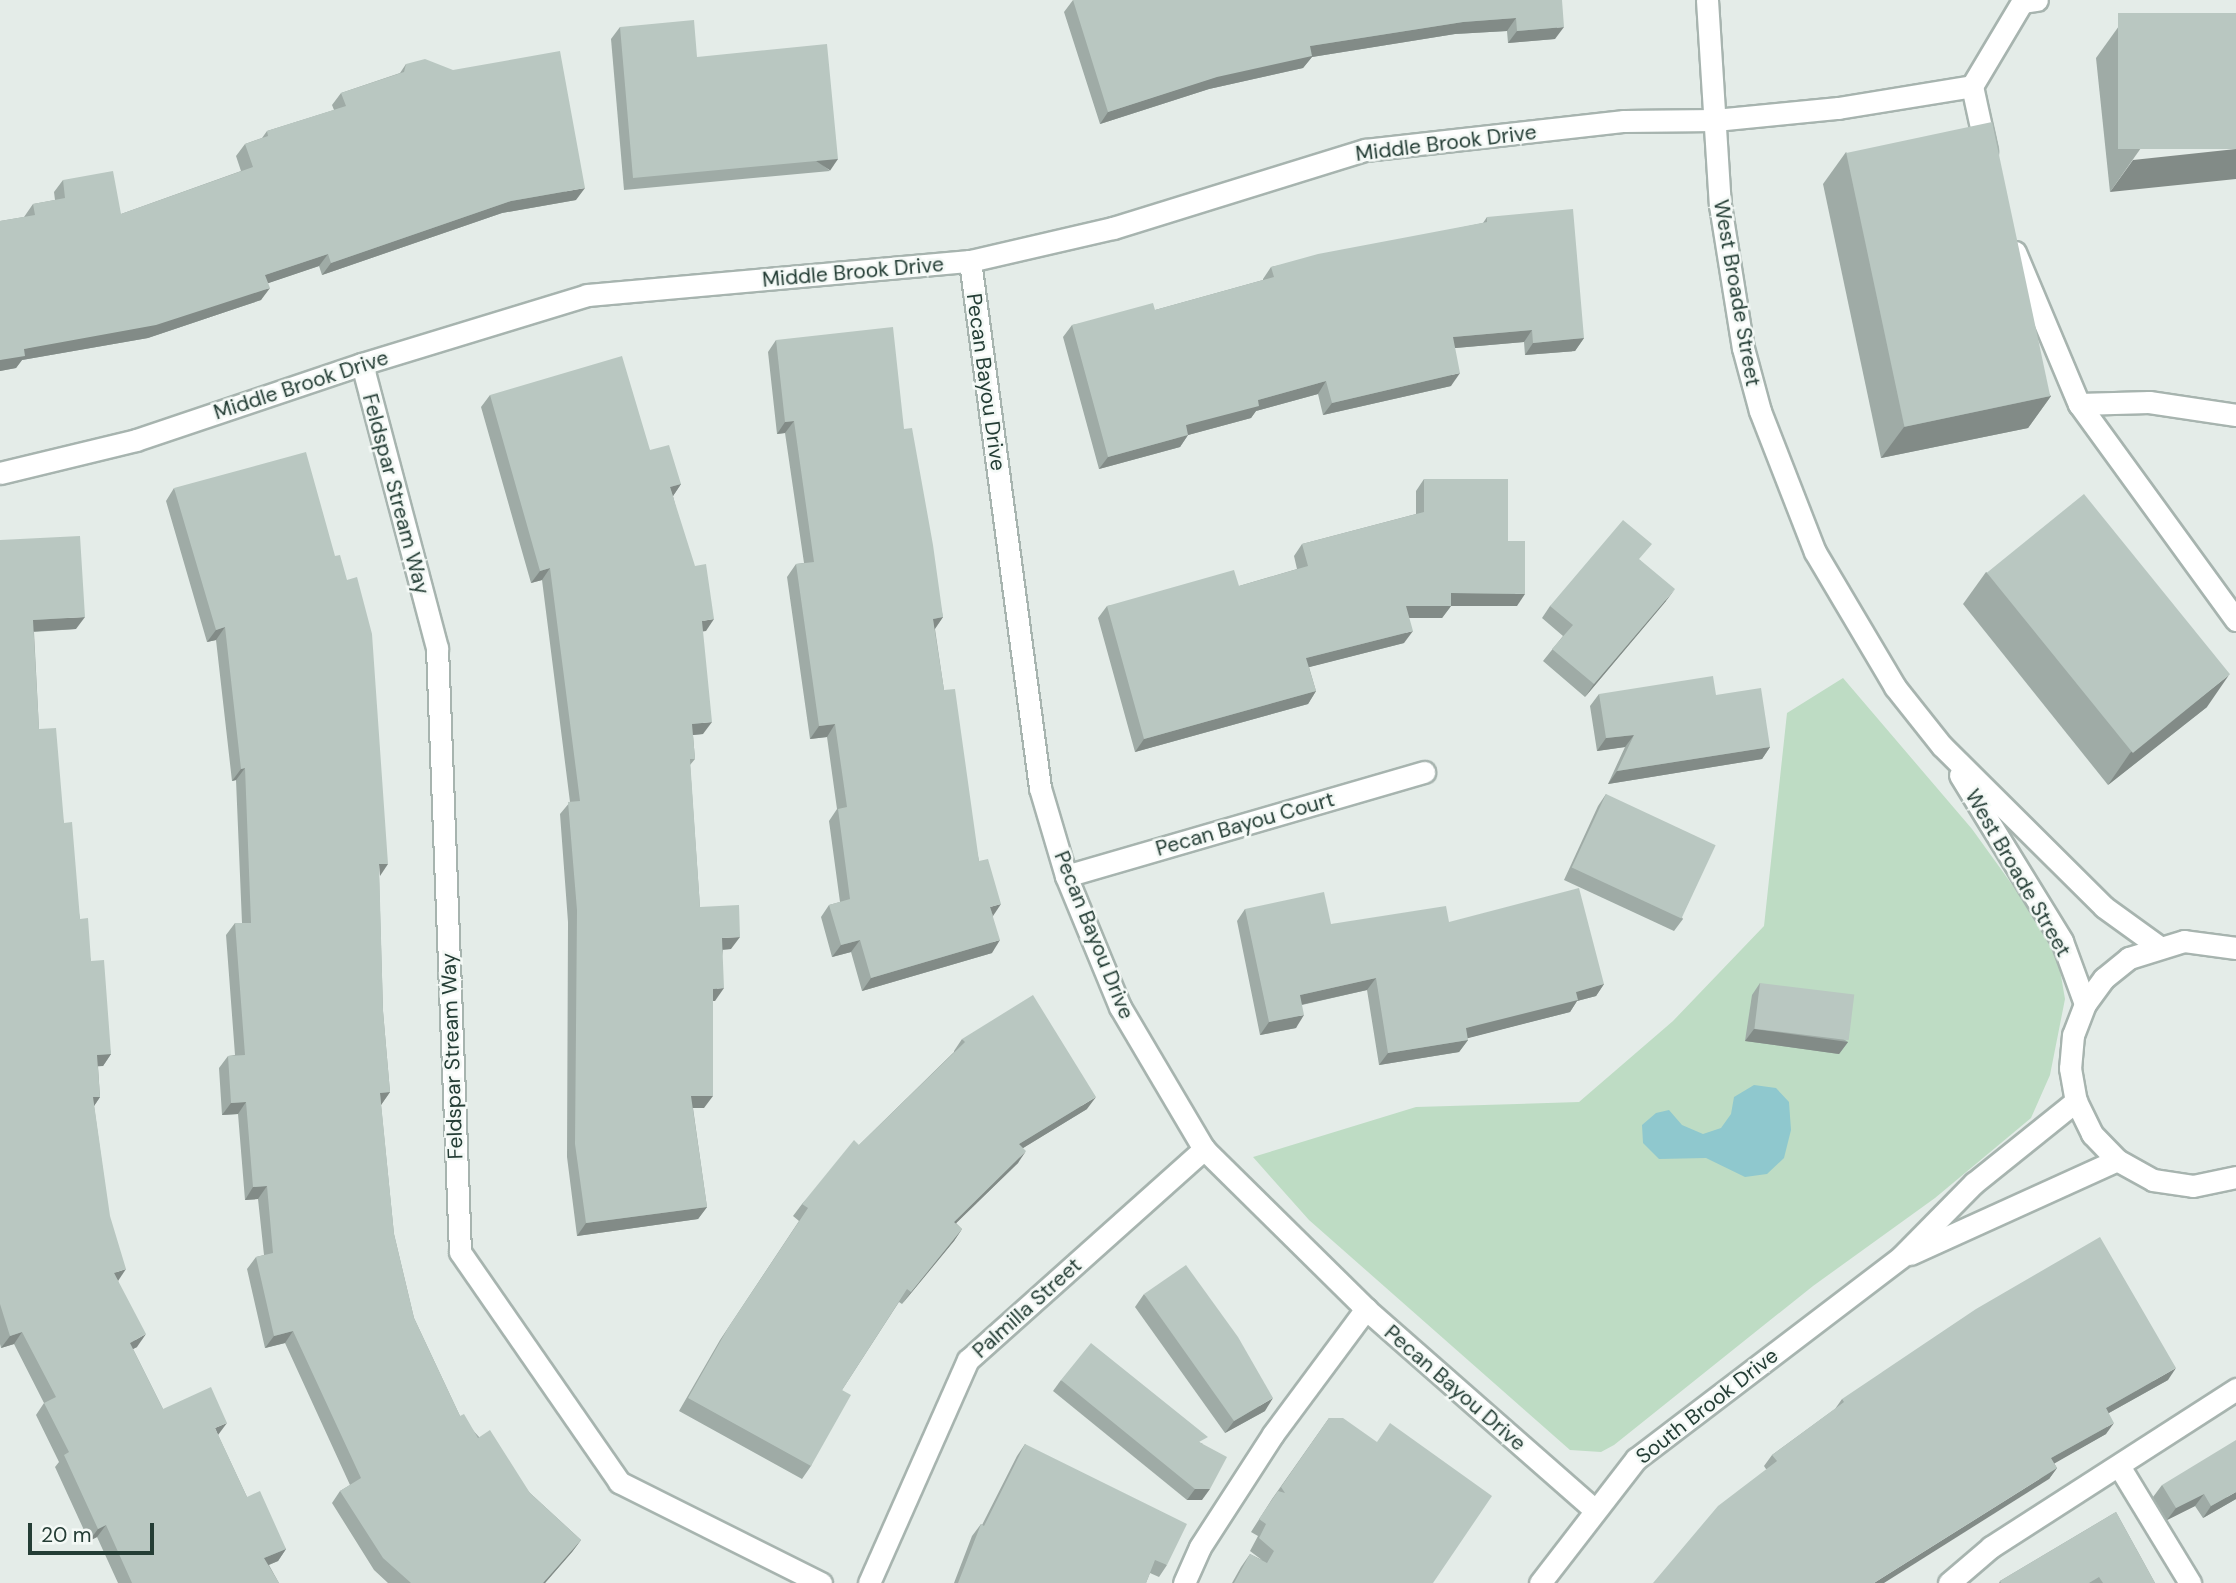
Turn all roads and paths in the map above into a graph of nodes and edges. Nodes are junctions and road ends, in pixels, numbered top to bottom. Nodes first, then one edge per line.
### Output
1 (1707, 0) edge
2 (2037, 0) edge
3 (1972, 86) junction
4 (1716, 120) junction
5 (1990, 166) edge
6 (2006, 232) edge
7 (970, 261) junction
8 (362, 364) junction
9 (2079, 404) junction
10 (2236, 415) edge
11 (0, 473) edge
12 (2236, 620) edge
13 (1942, 746) junction
14 (1424, 772) dead end
15 (1066, 876) junction
16 (2158, 946) junction
17 (2236, 948) edge
18 (2085, 1004) junction
19 (2076, 1101) junction
20 (1204, 1149) junction
21 (2117, 1160) junction
22 (2235, 1179) edge
23 (1902, 1257) junction
24 (1366, 1310) junction
25 (2236, 1389) edge
26 (2119, 1466) junction
27 (1595, 1510) junction
28 (821, 1583) edge
29 (869, 1583) edge
30 (1184, 1583) edge
31 (1540, 1583) edge
32 (1949, 1583) edge
33 (2190, 1583) edge

1 - 4 street, West Broade Street
2 - 3 street
3 - 4 street, Middle Brook Drive
3 - 5 street
4 - 7 street, Middle Brook Drive
4 - 13 street, West Broade Street
6 - 9 street
7 - 8 street, Middle Brook Drive
7 - 15 street, Pecan Bayou Drive
8 - 11 street, Middle Brook Drive
8 - 28 street, Feldspar Stream Way
9 - 10 street
9 - 12 street
13 - 16 street, West Broade Street
13 - 18 street, West Broade Street
14 - 15 street, Pecan Bayou Court
15 - 20 street, Pecan Bayou Drive
16 - 17 street
16 - 18 street
18 - 19 street
19 - 21 street
19 - 23 street, South Brook Drive
20 - 24 street, Pecan Bayou Drive
20 - 29 street, Palmilla Street
21 - 22 street
21 - 23 street, South Brook Drive
23 - 27 street, South Brook Drive
24 - 27 street, Pecan Bayou Drive
24 - 30 street
25 - 26 street
26 - 32 street
26 - 33 street
27 - 31 street, South Brook Drive

